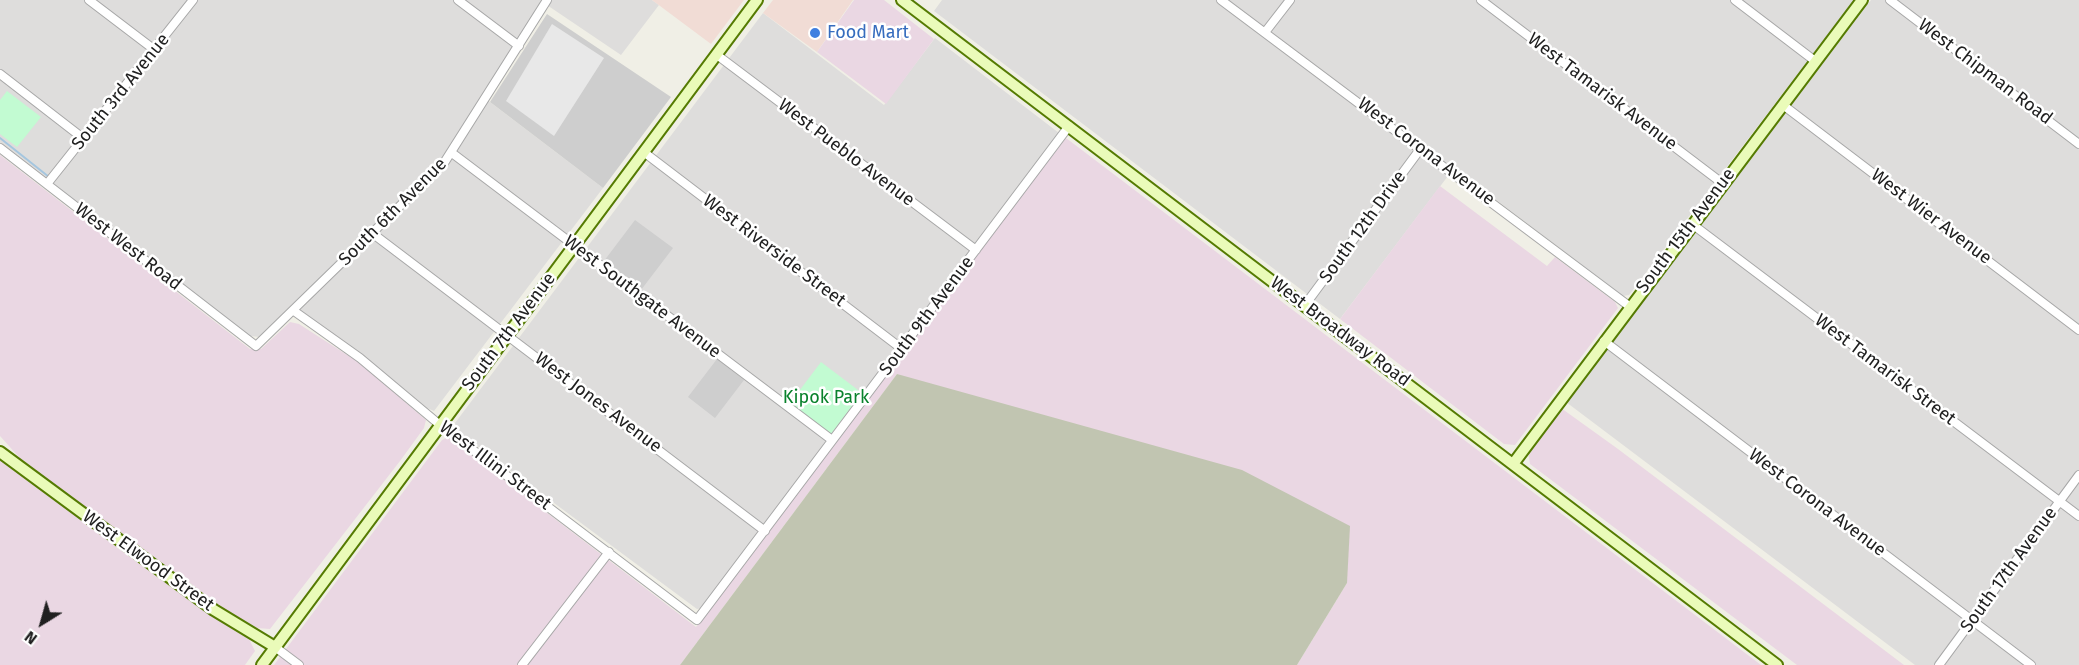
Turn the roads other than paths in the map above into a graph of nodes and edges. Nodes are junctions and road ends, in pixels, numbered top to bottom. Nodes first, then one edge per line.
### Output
1 (89, 0) edge
2 (194, 0) edge
3 (458, 0) edge
4 (547, 0) edge
5 (758, 0) edge
6 (902, 0) edge
7 (1221, 0) edge
8 (1290, 0) edge
9 (1481, 0) edge
10 (1735, 0) edge
11 (1862, 0) edge
12 (1890, 0) edge
13 (1266, 32) junction
14 (519, 46) junction
15 (156, 51) junction
16 (717, 55) junction
17 (1815, 61) junction
18 (0, 74) edge
19 (1783, 105) junction
20 (1069, 126) junction
21 (84, 139) junction
22 (2079, 144) edge
23 (0, 148) edge
24 (1420, 148) junction
25 (452, 153) junction
26 (645, 153) junction
27 (1722, 183) junction
28 (47, 184) junction
29 (1692, 224) junction
30 (372, 233) junction
31 (574, 246) junction
32 (976, 250) junction
33 (1305, 305) junction
34 (1629, 306) junction
35 (294, 311) junction
36 (2079, 330) edge
37 (508, 334) junction
38 (1604, 341) junction
39 (256, 346) joint
40 (902, 349) junction
41 (440, 425) junction
42 (832, 440) junction
43 (0, 452) edge
44 (1513, 464) junction
45 (2079, 475) edge
46 (2059, 501) junction
47 (2079, 516) edge
48 (765, 531) junction
49 (609, 552) junction
50 (697, 620) joint
51 (1972, 620) junction
52 (275, 647) junction
53 (262, 665) edge
54 (298, 665) edge
55 (522, 665) edge
56 (1777, 665) edge
57 (1939, 665) edge
58 (2031, 665) edge

1 - 15 street
2 - 15 street, South 3rd Avenue
3 - 14 street
4 - 14 street, South 6th Avenue
5 - 16 main road, South 7th Avenue
6 - 20 main road, West Broadway Road
7 - 13 street, West Corona Avenue
8 - 13 street
9 - 27 street, West Tamarisk Avenue
10 - 17 street
11 - 17 main road, South 15th Avenue
12 - 22 street, West Chipman Road
13 - 24 street, West Corona Avenue
14 - 25 street, South 6th Avenue
15 - 21 street, South 3rd Avenue
16 - 26 main road, South 7th Avenue
16 - 32 street, West Pueblo Avenue
17 - 19 main road, South 15th Avenue
18 - 21 street
19 - 27 main road, South 15th Avenue
19 - 36 street, West Wier Avenue
20 - 32 street, South 9th Avenue
20 - 33 main road, West Broadway Road
21 - 28 street, South 3rd Avenue
23 - 28 street, West West Road
24 - 33 street, South 12th Drive
24 - 34 street, West Corona Avenue
25 - 30 street, South 6th Avenue
25 - 31 street, West Southgate Avenue
26 - 31 main road, South 7th Avenue
26 - 40 street, West Riverside Street
27 - 29 main road, South 15th Avenue
28 - 39 street, West West Road
29 - 34 main road, South 15th Avenue
29 - 46 street, West Tamarisk Street
30 - 35 street, South 6th Avenue
30 - 37 street, West Jones Avenue
31 - 37 main road, South 7th Avenue
31 - 42 street, West Southgate Avenue
32 - 40 street, South 9th Avenue
33 - 44 main road, West Broadway Road
34 - 38 main road, South 15th Avenue
35 - 39 street, South 6th Avenue
35 - 41 street, West Illini Street
37 - 41 main road, South 7th Avenue
37 - 48 street, West Jones Avenue
38 - 44 main road, South 15th Avenue
38 - 51 street, West Corona Avenue
40 - 42 street, South 9th Avenue
41 - 49 street, West Illini Street
41 - 52 main road, South 7th Avenue
42 - 48 street, South 9th Avenue
43 - 52 main road, West Elwood Street
44 - 56 main road, West Broadway Road
45 - 46 street, South 17th Avenue
46 - 47 street, West Tamarisk Street
46 - 51 street, South 17th Avenue
48 - 50 street, South 9th Avenue
49 - 50 street, West Illini Street
49 - 55 street
51 - 57 street, South 17th Avenue
51 - 58 street, West Corona Avenue
52 - 53 main road, South 7th Avenue
52 - 54 street, West Elwood Street

